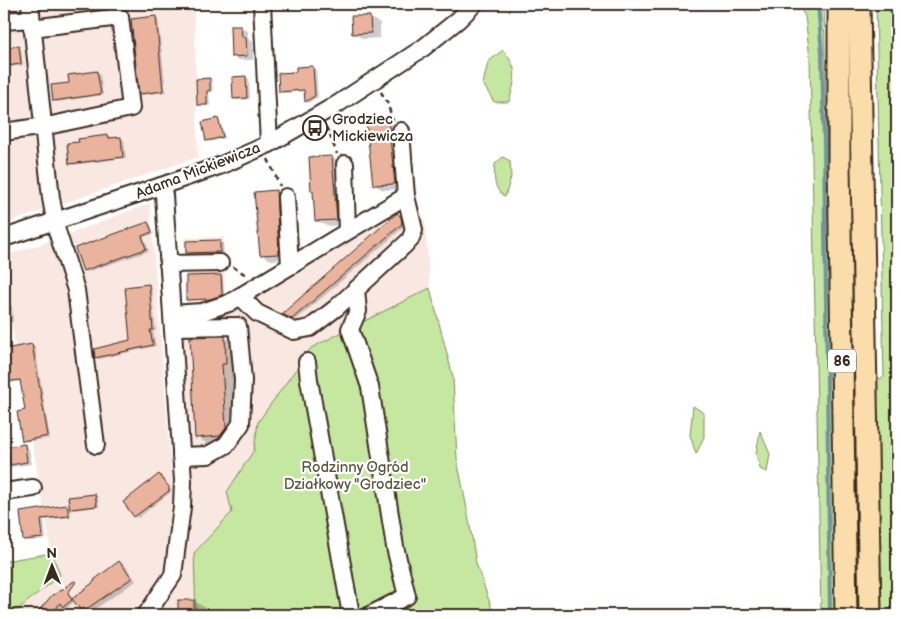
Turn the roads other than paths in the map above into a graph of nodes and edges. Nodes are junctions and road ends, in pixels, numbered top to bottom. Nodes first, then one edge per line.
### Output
1 (262, 4) edge
2 (474, 4) edge
3 (839, 4) edge
4 (859, 4) edge
5 (31, 17) edge
6 (4, 21) edge
7 (43, 127) junction
8 (397, 127) road end
9 (4, 132) edge
10 (268, 150) junction
11 (341, 160) road end
12 (161, 186) junction
13 (283, 193) road end
14 (406, 196) junction
15 (56, 222) junction
16 (347, 231) junction
17 (4, 238) edge
18 (220, 263) road end
19 (168, 264) junction
20 (290, 266) junction
21 (356, 290) junction
22 (240, 296) junction
23 (172, 320) junction
24 (308, 362) dead end
25 (96, 445) dead end
26 (181, 456) junction
27 (32, 488) dead end
28 (4, 492) edge
29 (146, 615) edge
30 (351, 615) edge
31 (370, 615) edge
32 (846, 615) edge
33 (870, 615) edge

1 - 10 street
2 - 10 street, Adama Mickiewicza
3 - 32 main road, 86
4 - 33 main road, 86
5 - 6 street
5 - 7 street
5 - 7 street
7 - 9 street
7 - 15 street
8 - 14 street
10 - 12 street, Adama Mickiewicza
11 - 16 street
12 - 15 street, Adama Mickiewicza
12 - 19 street
13 - 20 street
14 - 16 street
14 - 21 street
15 - 17 street, Adama Mickiewicza
15 - 25 street
16 - 20 street
18 - 19 street
19 - 23 street
20 - 22 street
21 - 22 street
21 - 31 street
22 - 23 street
23 - 26 street
23 - 26 street
24 - 30 street
26 - 29 street
27 - 28 street

